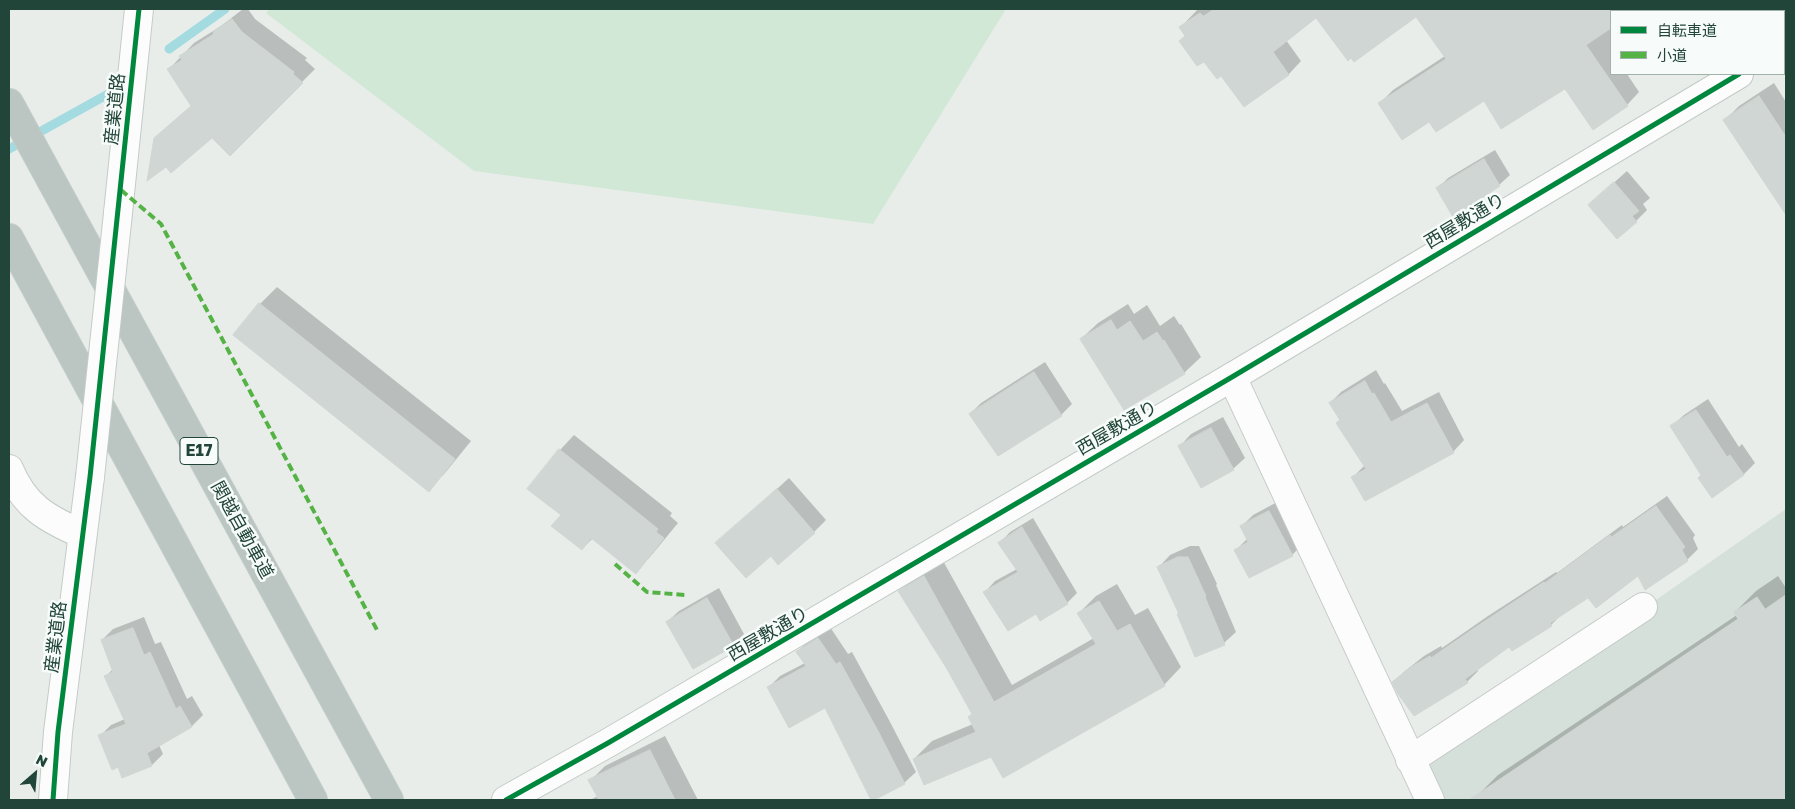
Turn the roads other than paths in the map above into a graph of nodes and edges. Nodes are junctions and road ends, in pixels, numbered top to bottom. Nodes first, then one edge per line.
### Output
1 (138, 9) edge
2 (1737, 75) edge
3 (9, 103) edge
4 (9, 238) edge
5 (1232, 377) junction
6 (9, 469) edge
7 (82, 534) junction
8 (1643, 607) dead end
9 (1410, 760) junction
10 (52, 800) edge
11 (313, 800) edge
12 (389, 800) edge
13 (506, 800) edge
14 (1430, 800) edge

1 - 7 street, 産業道路, bridge
2 - 5 street, 西屋敷通り
3 - 12 highway, 関越自動車道 / E17
4 - 11 highway
5 - 9 street
5 - 13 street, 西屋敷通り
6 - 7 street
7 - 10 street, 産業道路
8 - 9 street
9 - 14 street

